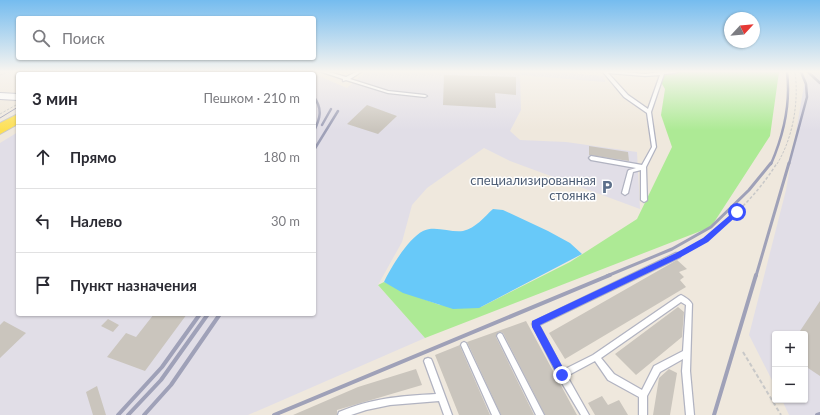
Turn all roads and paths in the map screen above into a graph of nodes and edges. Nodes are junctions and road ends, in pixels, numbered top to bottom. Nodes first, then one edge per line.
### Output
1 (386, 91) edge
2 (622, 91) edge
3 (656, 91) edge
4 (797, 91) edge
5 (0, 96) edge
6 (425, 96) dead end
7 (16, 97) edge
8 (16, 104) edge
9 (649, 112) junction
10 (0, 114) edge
11 (16, 119) edge
12 (0, 129) edge
13 (591, 158) dead end
14 (643, 167) junction
15 (625, 193) dead end
16 (644, 200) dead end
17 (678, 255) joint
18 (500, 336) dead end
19 (464, 345) dead end
20 (743, 352) dead end
21 (687, 353) junction
22 (596, 357) junction
23 (428, 361) dead end
24 (562, 375) junction
25 (643, 395) junction
26 (441, 397) junction
27 (342, 415) edge
28 (448, 415) edge
29 (496, 415) edge
30 (540, 415) edge
31 (585, 415) edge
32 (643, 415) edge
33 (690, 415) edge
34 (781, 415) edge

1 - 6 lane
2 - 9 lane
3 - 9 lane
4 - 17 path
5 - 7 street
8 - 10 path
9 - 14 lane
11 - 12 main road
13 - 14 lane
14 - 15 lane
14 - 16 lane
17 - 24 lane
18 - 30 lane
19 - 29 lane
20 - 34 path
21 - 22 lane
21 - 25 lane
21 - 33 lane
22 - 24 lane
22 - 25 lane
23 - 26 lane
24 - 31 lane
25 - 32 lane
26 - 27 lane
26 - 28 lane

